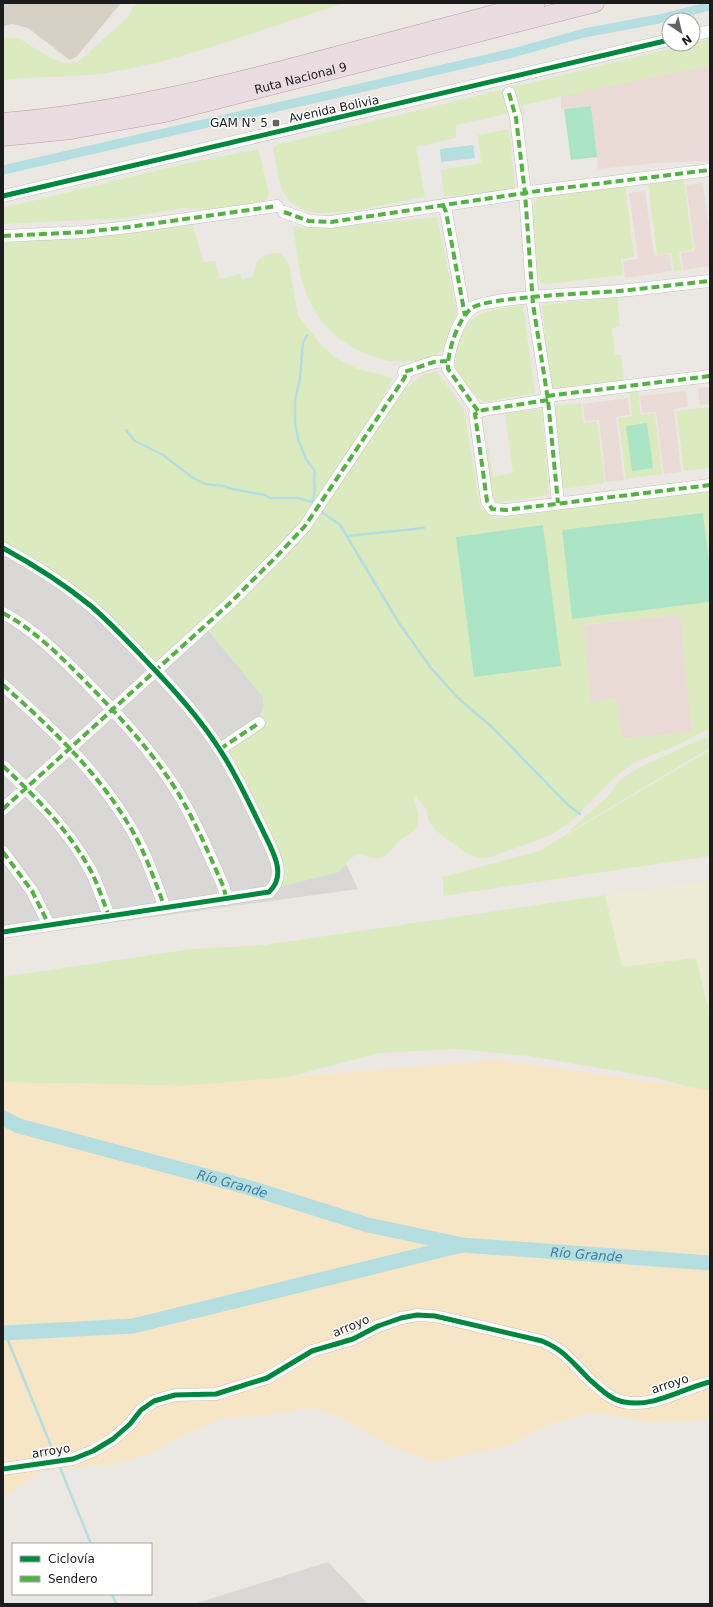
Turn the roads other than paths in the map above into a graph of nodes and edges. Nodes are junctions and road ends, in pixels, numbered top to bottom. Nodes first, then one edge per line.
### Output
1 (536, 3) edge
2 (595, 3) edge
3 (661, 42) edge
4 (509, 93) dead end
5 (3, 122) edge
6 (3, 137) edge
7 (710, 170) edge
8 (525, 193) junction
9 (3, 196) edge
10 (443, 205) junction
11 (3, 236) edge
12 (710, 280) edge
13 (533, 298) junction
14 (465, 316) junction
15 (448, 361) junction
16 (710, 376) edge
17 (547, 398) junction
18 (478, 411) junction
19 (710, 484) edge
20 (558, 503) junction
21 (3, 548) edge
22 (3, 613) edge
23 (156, 670) junction
24 (3, 685) edge
25 (113, 709) junction
26 (259, 722) dead end
27 (70, 748) junction
28 (220, 749) junction
29 (3, 766) edge
30 (26, 788) junction
31 (3, 809) edge
32 (3, 852) edge
33 (226, 899) junction
34 (165, 908) junction
35 (109, 916) junction
36 (49, 925) junction
37 (3, 932) edge
38 (710, 1382) edge
39 (3, 1469) edge

1 - 5 highway, Ruta Nacional 9
2 - 6 highway, Ruta Nacional 9
3 - 9 street, Avenida Bolivia
4 - 8 street
7 - 8 street
8 - 10 street
8 - 13 street
10 - 11 street
10 - 14 street
12 - 13 street
13 - 14 street
13 - 17 street
14 - 15 street
15 - 18 street
15 - 23 street
16 - 17 street
17 - 18 street
17 - 20 street
18 - 20 street
19 - 20 street
21 - 23 street
22 - 25 street
23 - 25 street
23 - 28 street
24 - 27 street
25 - 27 street
25 - 33 street
26 - 28 street
27 - 30 street
27 - 34 street
28 - 33 street
29 - 30 street
30 - 31 street
30 - 35 street
32 - 36 street
33 - 34 street
34 - 35 street
35 - 36 street
36 - 37 street
38 - 39 street, arroyo

